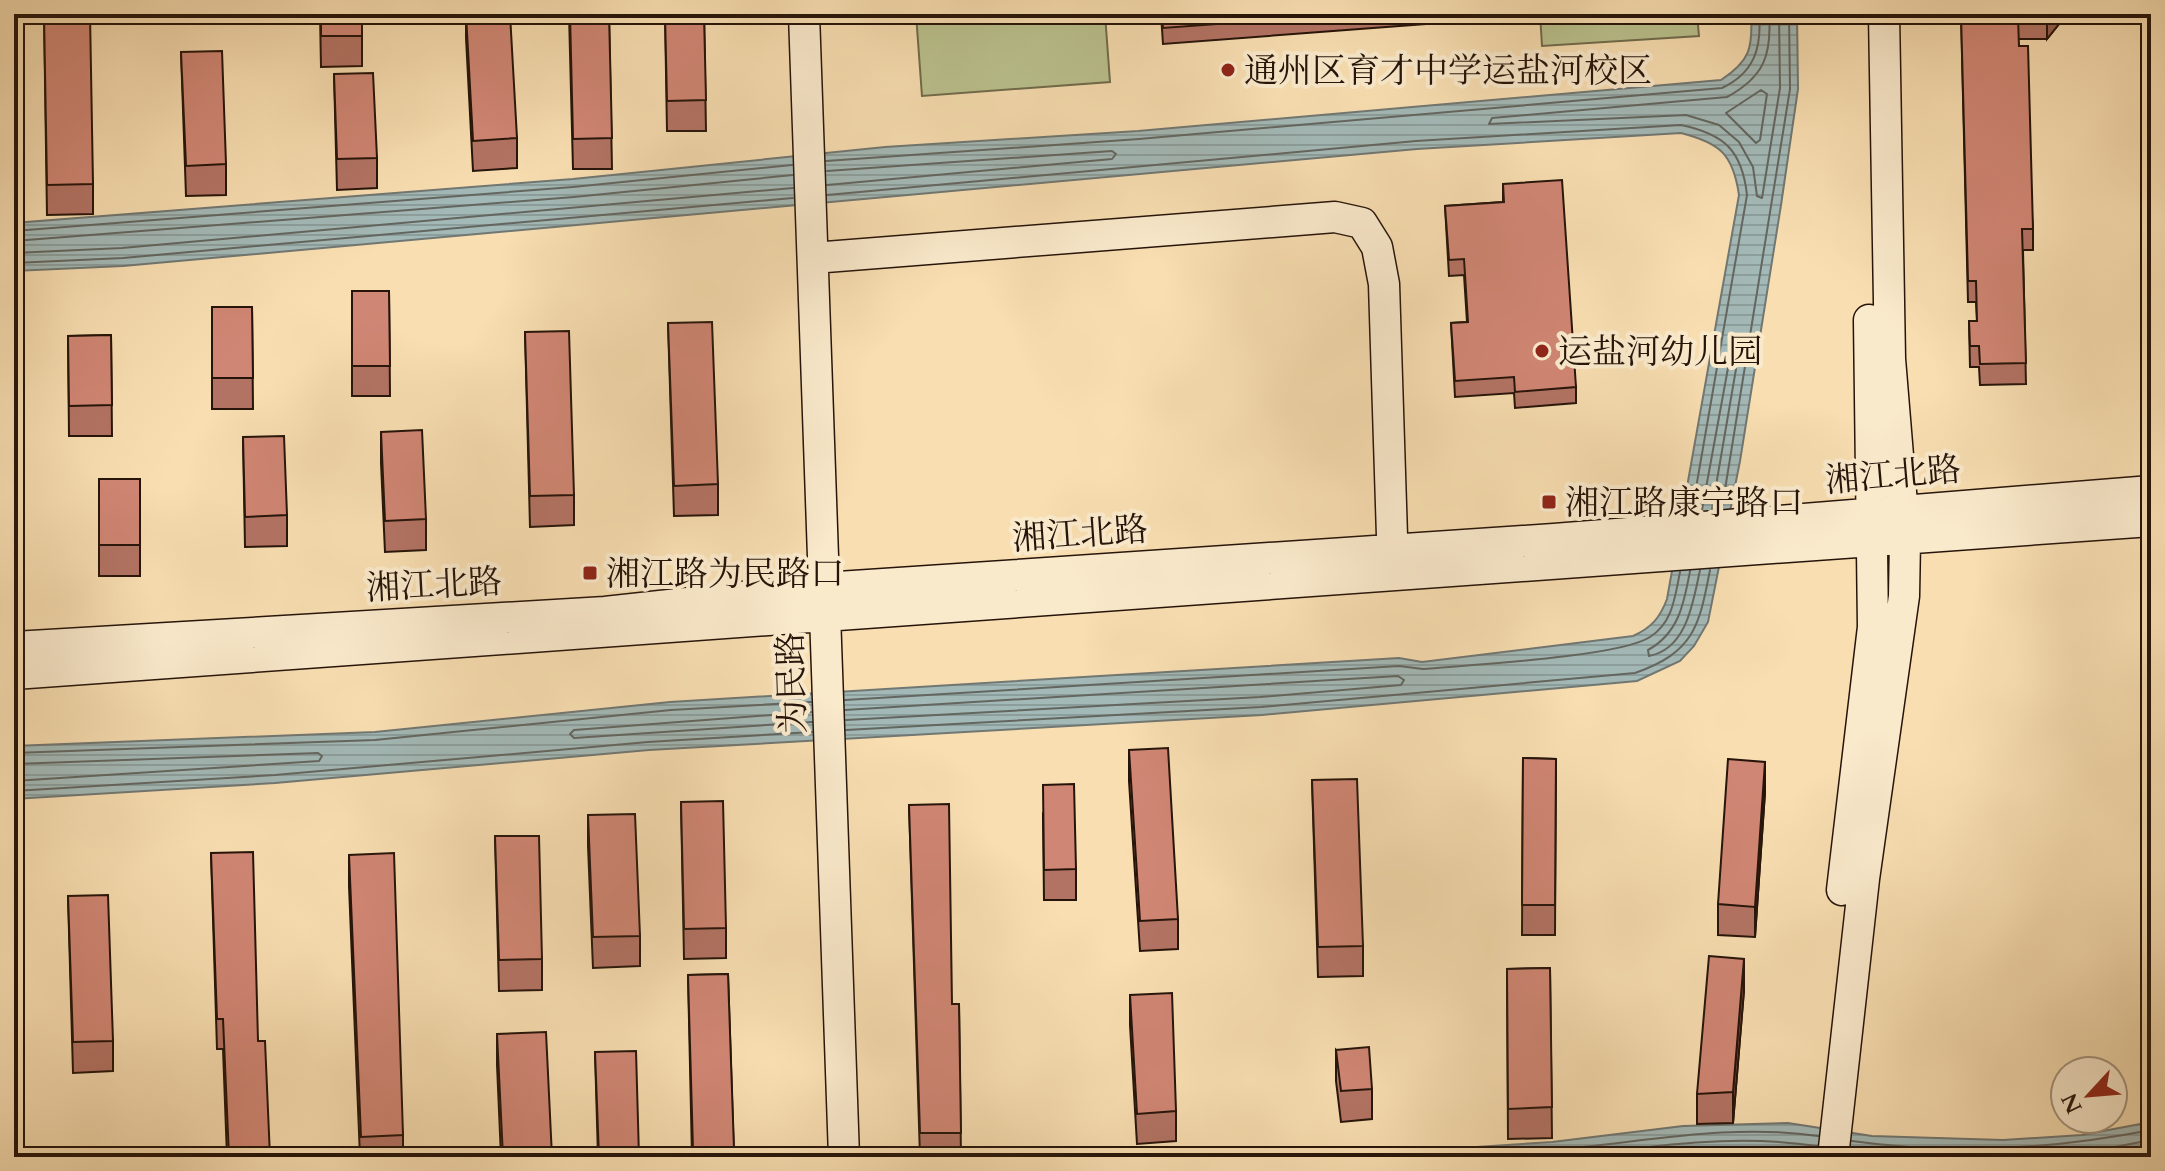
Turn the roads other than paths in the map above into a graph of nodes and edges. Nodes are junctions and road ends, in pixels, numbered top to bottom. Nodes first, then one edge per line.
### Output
1 (804, 14) edge
2 (1865, 14) edge
3 (1884, 14) edge
4 (813, 258) junction
5 (2151, 491) edge
6 (2151, 521) edge
7 (1904, 525) junction
8 (1871, 528) junction
9 (1392, 564) junction
10 (823, 588) junction
11 (827, 619) junction
12 (14, 647) edge
13 (14, 674) edge
14 (1828, 1102) junction
15 (844, 1157) edge
16 (1812, 1157) edge
17 (1833, 1157) edge

1 - 4 street, 为民路
2 - 8 street
3 - 7 street
4 - 9 street
4 - 10 street, 为民路
5 - 7 street, 湘江北路
6 - 7 street, 湘江北路
7 - 8 street, 湘江北路
7 - 14 street
8 - 9 street, 湘江北路
8 - 14 street
9 - 10 street, 湘江北路
9 - 11 street, 湘江北路
10 - 11 street, 为民路
10 - 12 street, 湘江北路
11 - 13 street, 湘江北路
11 - 15 street, 为民路
14 - 16 street
14 - 17 street

